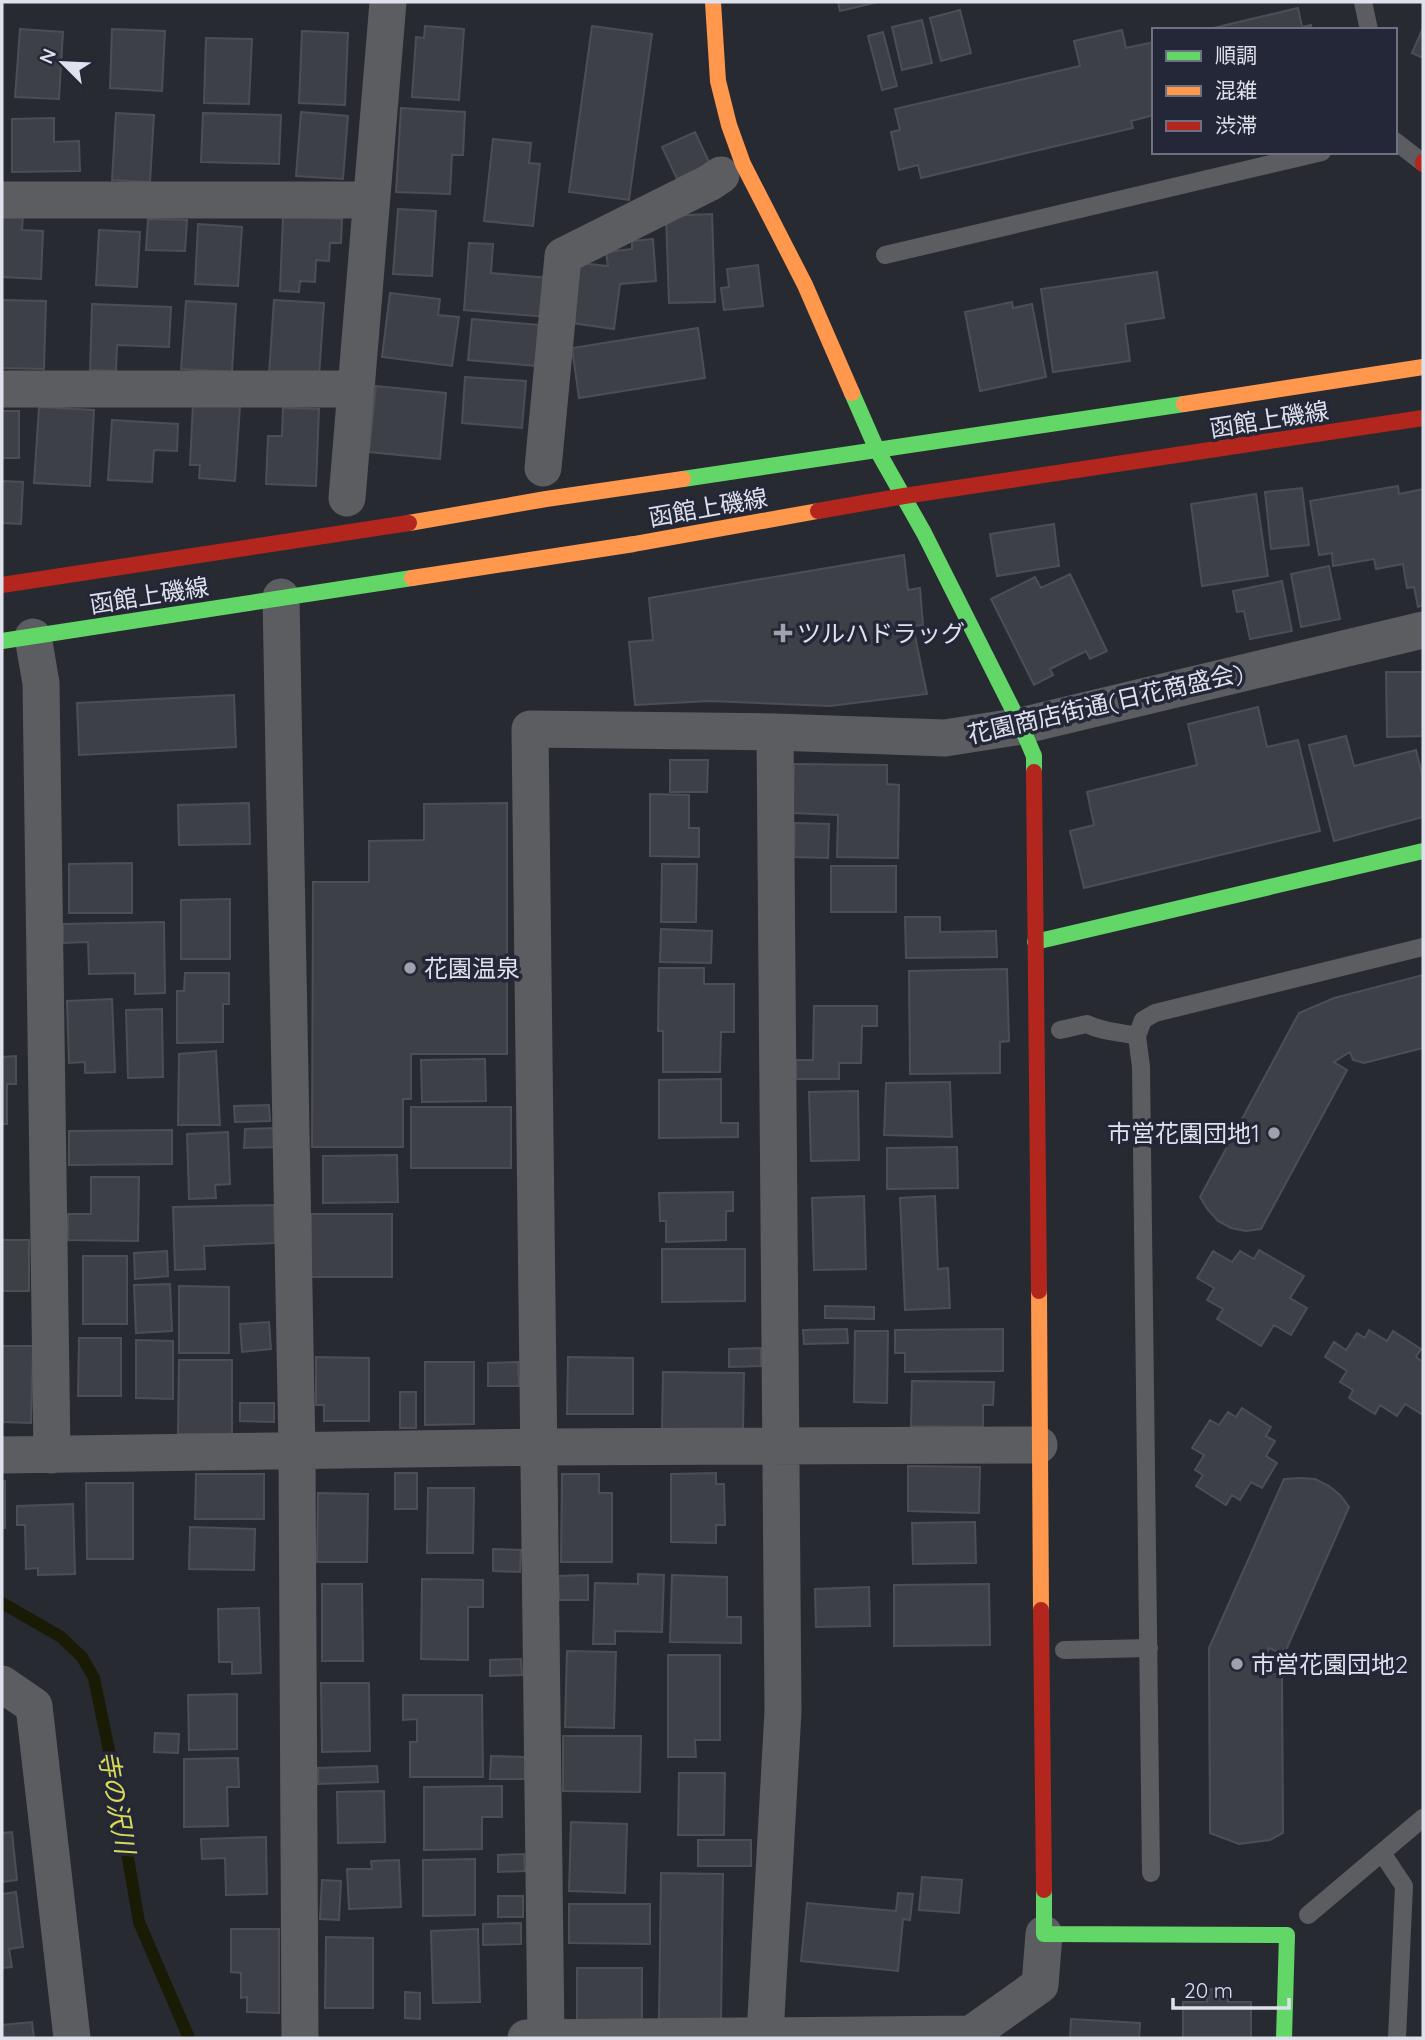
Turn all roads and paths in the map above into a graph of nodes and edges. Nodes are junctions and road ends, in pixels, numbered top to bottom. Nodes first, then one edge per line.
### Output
1 (388, 2) edge
2 (713, 2) edge
3 (1363, 2) edge
4 (1369, 28) edge
5 (1397, 143) edge
6 (1314, 154) edge
7 (1423, 163) edge
8 (721, 175) dead end
9 (2, 200) edge
10 (371, 200) junction
11 (885, 255) dead end
12 (1423, 367) edge
13 (2, 389) edge
14 (355, 389) junction
15 (1423, 418) edge
16 (877, 450) junction
17 (543, 468) dead end
18 (904, 496) junction
19 (347, 498) dead end
20 (2, 585) edge
21 (281, 597) junction
22 (1423, 630) edge
23 (17, 639) edge
24 (1021, 726) junction
25 (775, 732) junction
26 (1423, 851) edge
27 (1035, 942) junction
28 (1423, 947) edge
29 (1060, 1030) dead end
30 (1137, 1036) junction
31 (1039, 1444) junction
32 (782, 1446) junction
33 (539, 1447) junction
34 (297, 1452) junction
35 (2, 1455) edge
36 (52, 1455) junction
37 (1149, 1648) junction
38 (1064, 1650) dead end
39 (2, 1684) edge
40 (1423, 1818) edge
41 (1382, 1853) junction
42 (1151, 1873) dead end
43 (1308, 1915) dead end
44 (1044, 1934) junction
45 (765, 2035) junction
46 (72, 2038) edge
47 (300, 2038) edge
48 (526, 2038) edge
49 (546, 2038) edge
50 (1284, 2038) edge
51 (1397, 2038) edge

1 - 10 street
2 - 16 main road
3 - 4 lane
5 - 7 lane
6 - 11 lane
8 - 17 street
9 - 10 street
10 - 14 street
12 - 16 main road, 函館上磯線
13 - 14 street
14 - 19 street
15 - 18 main road, 函館上磯線
16 - 18 main road
16 - 20 main road, 函館上磯線
18 - 21 main road, 函館上磯線
18 - 24 main road
21 - 23 main road, 函館上磯線
21 - 34 street
22 - 24 street, 花園商店街通(日花商盛会)
23 - 36 street
24 - 25 street, 花園商店街通(日花商盛会)
24 - 27 main road
25 - 32 street
25 - 33 street, 花園商店街通(日花商盛会)
26 - 27 main road
27 - 31 main road
28 - 30 lane
29 - 30 lane
30 - 37 lane
31 - 32 street
31 - 44 main road
32 - 33 street
32 - 45 street
33 - 34 street
33 - 49 street
34 - 36 street
34 - 47 street
35 - 36 street
37 - 38 lane
37 - 42 lane
39 - 46 street
40 - 41 lane
41 - 43 lane
41 - 51 lane
44 - 45 street
44 - 50 main road
45 - 49 street
48 - 49 street

